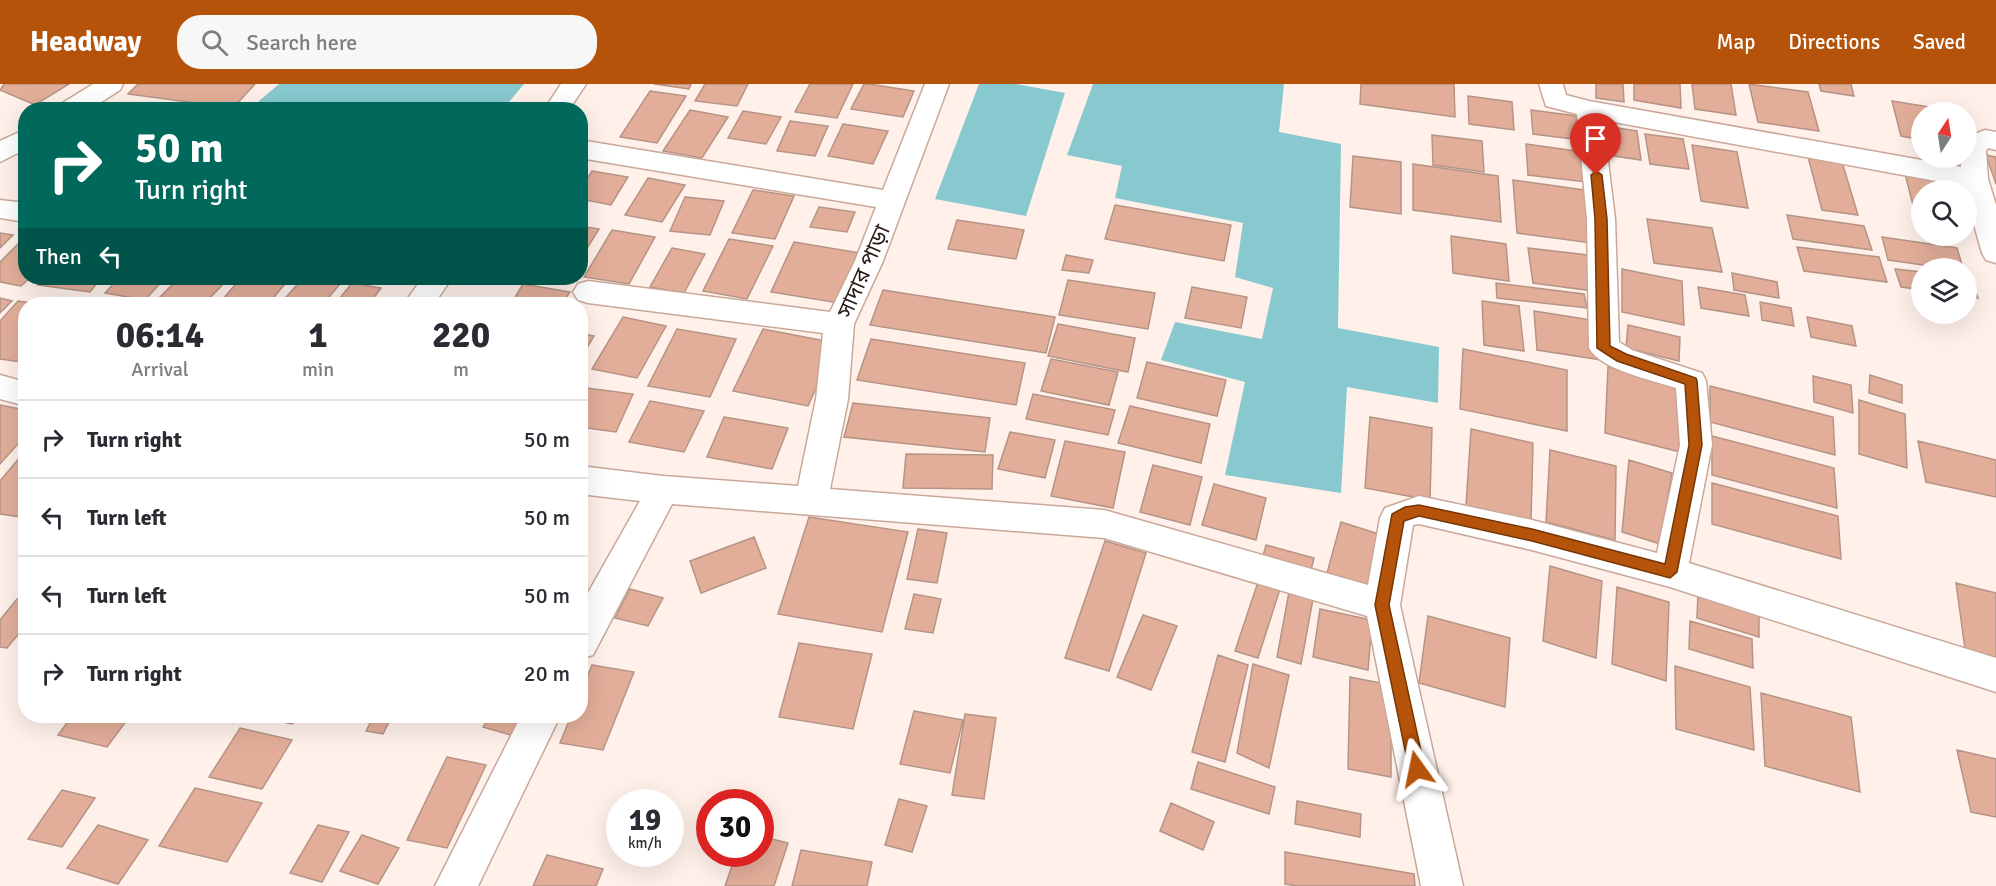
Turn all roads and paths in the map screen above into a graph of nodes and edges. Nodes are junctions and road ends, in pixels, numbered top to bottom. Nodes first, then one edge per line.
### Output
1 (111, 84) edge
2 (574, 84) edge
3 (937, 84) edge
4 (1551, 84) edge
5 (83, 102) edge
6 (562, 102) edge
7 (1589, 109) junction
8 (1996, 141) edge
9 (18, 142) edge
10 (588, 150) edge
11 (0, 153) edge
12 (1976, 179) junction
13 (893, 201) junction
14 (0, 209) edge
15 (18, 212) edge
16 (1996, 253) edge
17 (433, 285) edge
18 (588, 292) dead end
19 (423, 297) edge
20 (839, 324) junction
21 (0, 387) edge
22 (18, 392) edge
23 (588, 481) edge
24 (663, 490) junction
25 (811, 502) junction
26 (1670, 572) junction
27 (1382, 605) junction
28 (588, 628) edge
29 (1996, 675) edge
30 (538, 723) edge
31 (456, 886) edge
32 (1442, 886) edge

1 - 5 street
2 - 6 street
3 - 13 street, সাদার পাড়া
4 - 7 street
7 - 12 street
7 - 26 street
8 - 12 street
9 - 11 street
10 - 13 street
12 - 16 street
13 - 20 street, সাদার পাড়া
14 - 15 street
17 - 19 street
18 - 20 street
20 - 25 street, সাদার পাড়া
21 - 22 street
23 - 24 street
24 - 25 street
24 - 28 street
25 - 27 street
26 - 27 street
26 - 29 street
27 - 32 street
30 - 31 street

